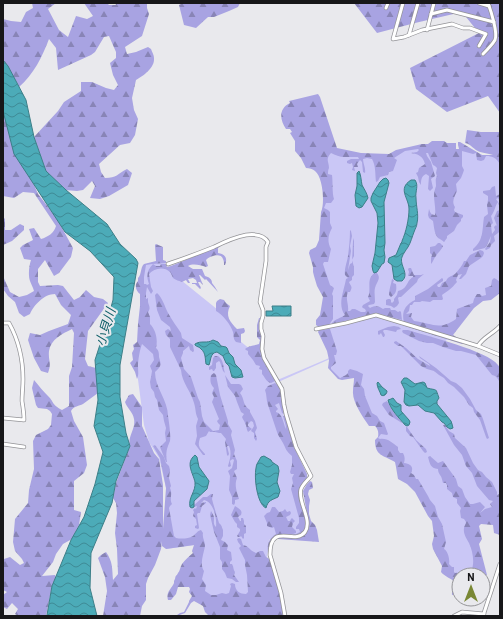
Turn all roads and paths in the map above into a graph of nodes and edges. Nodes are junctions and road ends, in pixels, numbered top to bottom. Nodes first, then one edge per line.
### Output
1 (388, 3) edge
2 (403, 3) edge
3 (418, 3) edge
4 (434, 3) edge
5 (479, 3) edge
6 (488, 4) edge
7 (386, 8) dead end
8 (431, 14) junction
9 (494, 22) junction
10 (427, 30) junction
11 (410, 35) junction
12 (479, 46) dead end
13 (483, 54) dead end
14 (168, 264) dead end
15 (3, 323) edge
16 (500, 326) edge
17 (316, 329) dead end
18 (478, 346) junction
19 (500, 355) edge
20 (3, 418) edge
21 (3, 444) edge
22 (24, 447) dead end
23 (500, 564) edge
24 (484, 615) edge
25 (285, 616) edge
26 (454, 616) edge

1 - 7 street
2 - 11 street
3 - 11 street
4 - 8 street
5 - 6 street
6 - 9 street
8 - 9 street
8 - 10 street
9 - 13 street
10 - 11 street
10 - 12 street
14 - 25 street
15 - 20 street
16 - 18 street
17 - 18 street
18 - 19 street
21 - 22 street
23 - 24 street
24 - 26 street

